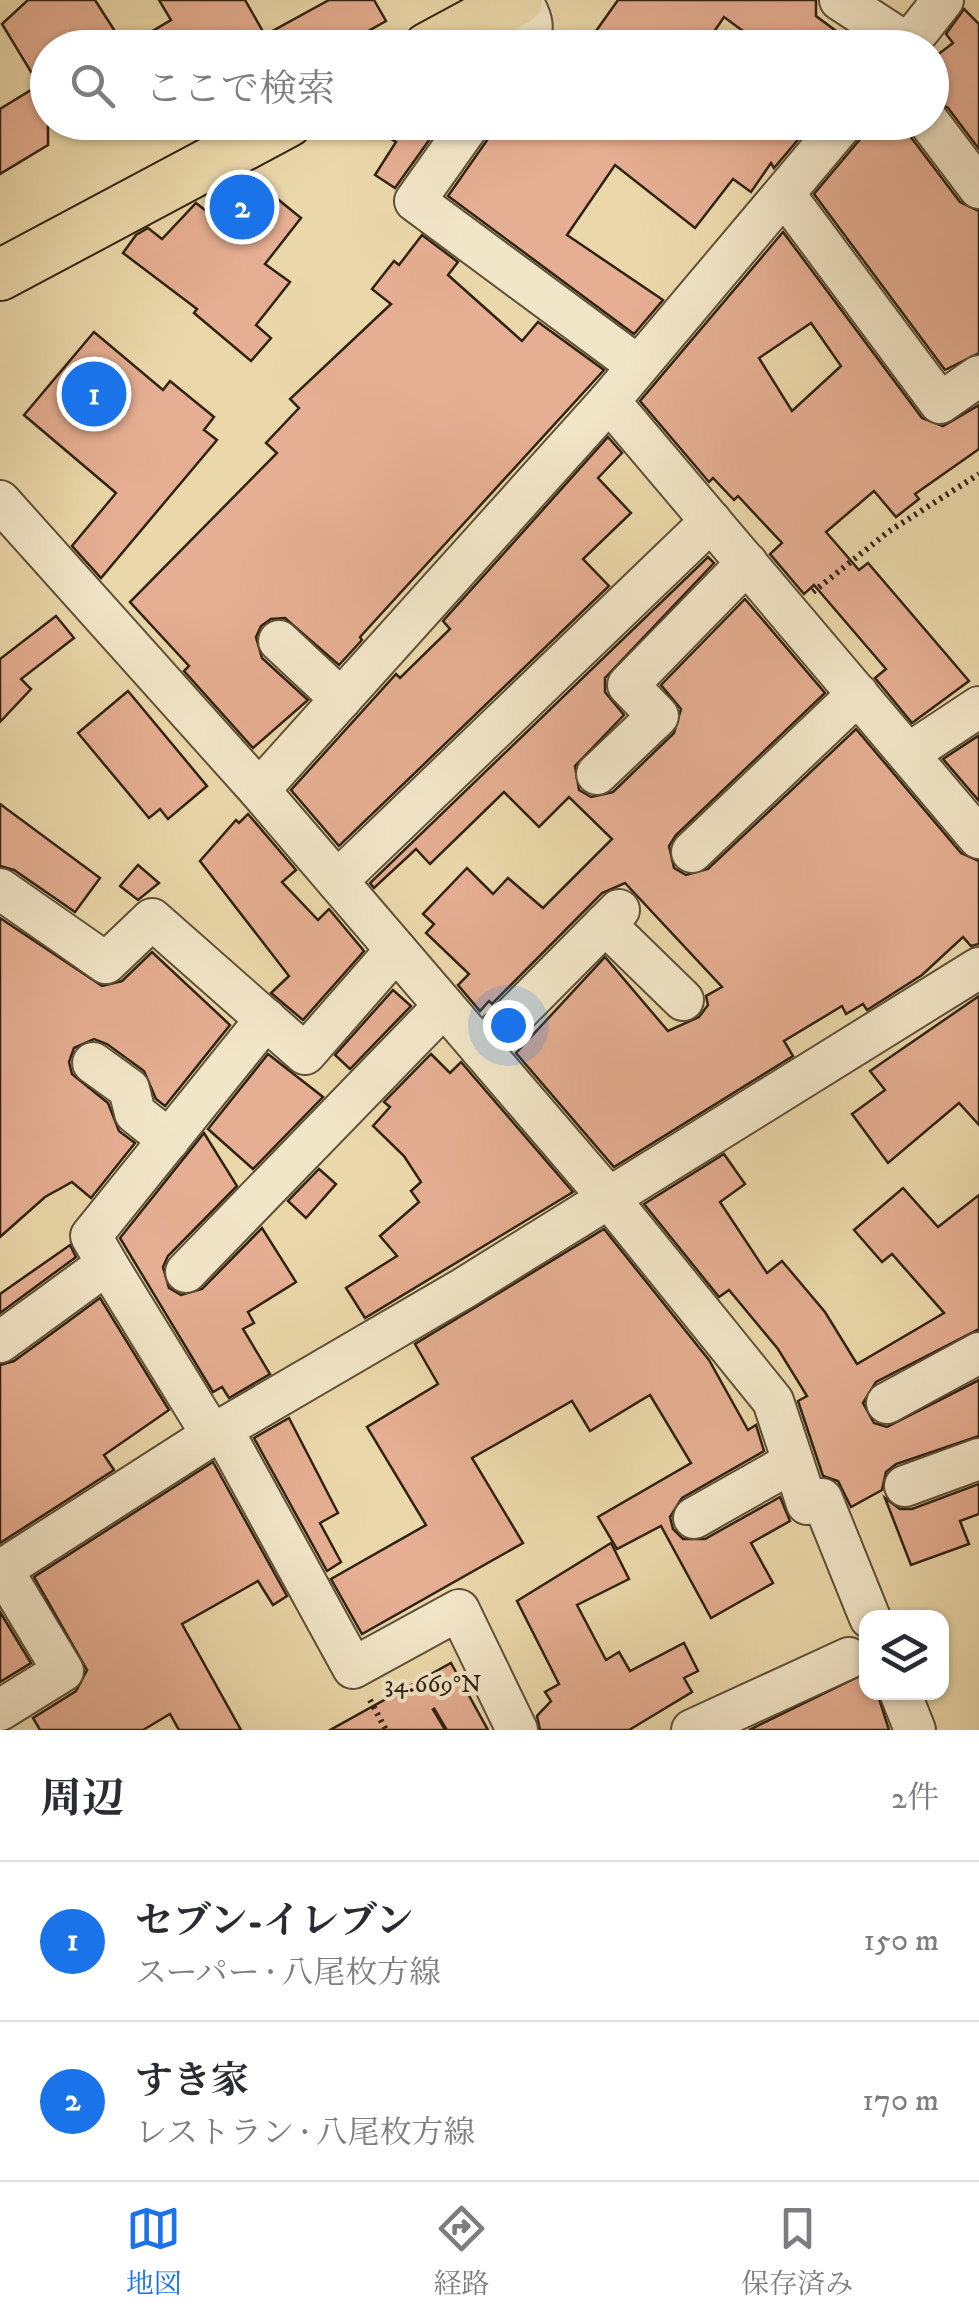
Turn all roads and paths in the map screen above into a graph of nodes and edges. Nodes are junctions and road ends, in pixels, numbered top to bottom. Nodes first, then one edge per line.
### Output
1 (519, 0) edge
2 (840, 0) edge
3 (943, 0) edge
4 (462, 30) edge
5 (532, 30) edge
6 (883, 30) edge
7 (919, 30) edge
8 (253, 140) edge
9 (458, 140) edge
10 (829, 140) edge
11 (943, 140) edge
12 (979, 188) edge
13 (785, 195) junction
14 (0, 275) edge
15 (638, 366) junction
16 (979, 376) edge
17 (609, 401) junction
18 (979, 474) edge
19 (0, 501) edge
20 (712, 521) junction
21 (747, 563) junction
22 (788, 612) junction
23 (279, 641) dead end
24 (858, 694) junction
25 (341, 699) junction
26 (979, 707) edge
27 (908, 754) junction
28 (597, 774) dead end
29 (259, 790) junction
30 (979, 838) edge
31 (692, 852) dead end
32 (337, 881) junction
33 (0, 888) edge
34 (396, 950) junction
35 (979, 968) edge
36 (683, 1000) dead end
37 (444, 1006) junction
38 (266, 1020) junction
39 (481, 1049) junction
40 (93, 1063) dead end
41 (168, 1140) junction
42 (608, 1197) junction
43 (108, 1264) junction
44 (186, 1272) dead end
45 (0, 1342) edge
46 (979, 1353) edge
47 (887, 1403) dead end
48 (217, 1432) junction
49 (979, 1459) edge
50 (794, 1462) junction
51 (905, 1486) dead end
52 (694, 1518) dead end
53 (1, 1570) edge
54 (867, 1610) edge
55 (849, 1658) dead end
56 (903, 1700) edge
57 (1, 1710) edge
58 (14, 1730) edge
59 (517, 1730) edge
60 (692, 1730) edge
61 (915, 1730) edge

1 - 4 main road
1 - 5 street
2 - 6 street
3 - 7 street
8 - 14 main road
9 - 15 street
10 - 13 street
11 - 12 street
13 - 15 street
13 - 16 street
15 - 17 street
17 - 20 street
17 - 25 street
18 - 22 path
19 - 29 street
20 - 21 street
20 - 32 street
21 - 22 street
21 - 28 street
22 - 24 street
23 - 25 street
24 - 27 street
24 - 31 street
25 - 29 street
26 - 27 street
27 - 30 street
29 - 32 street
32 - 34 street
33 - 38 street
34 - 37 street
34 - 38 street
35 - 42 street
36 - 39 street
37 - 39 street
37 - 44 street
38 - 41 street
39 - 42 street
40 - 41 street
41 - 43 street
42 - 48 street
42 - 50 street
43 - 45 street
43 - 48 street
46 - 47 street
48 - 53 street
48 - 59 street
49 - 51 street
50 - 52 street
50 - 54 street
53 - 57 street
55 - 60 street
56 - 61 street
57 - 58 street

